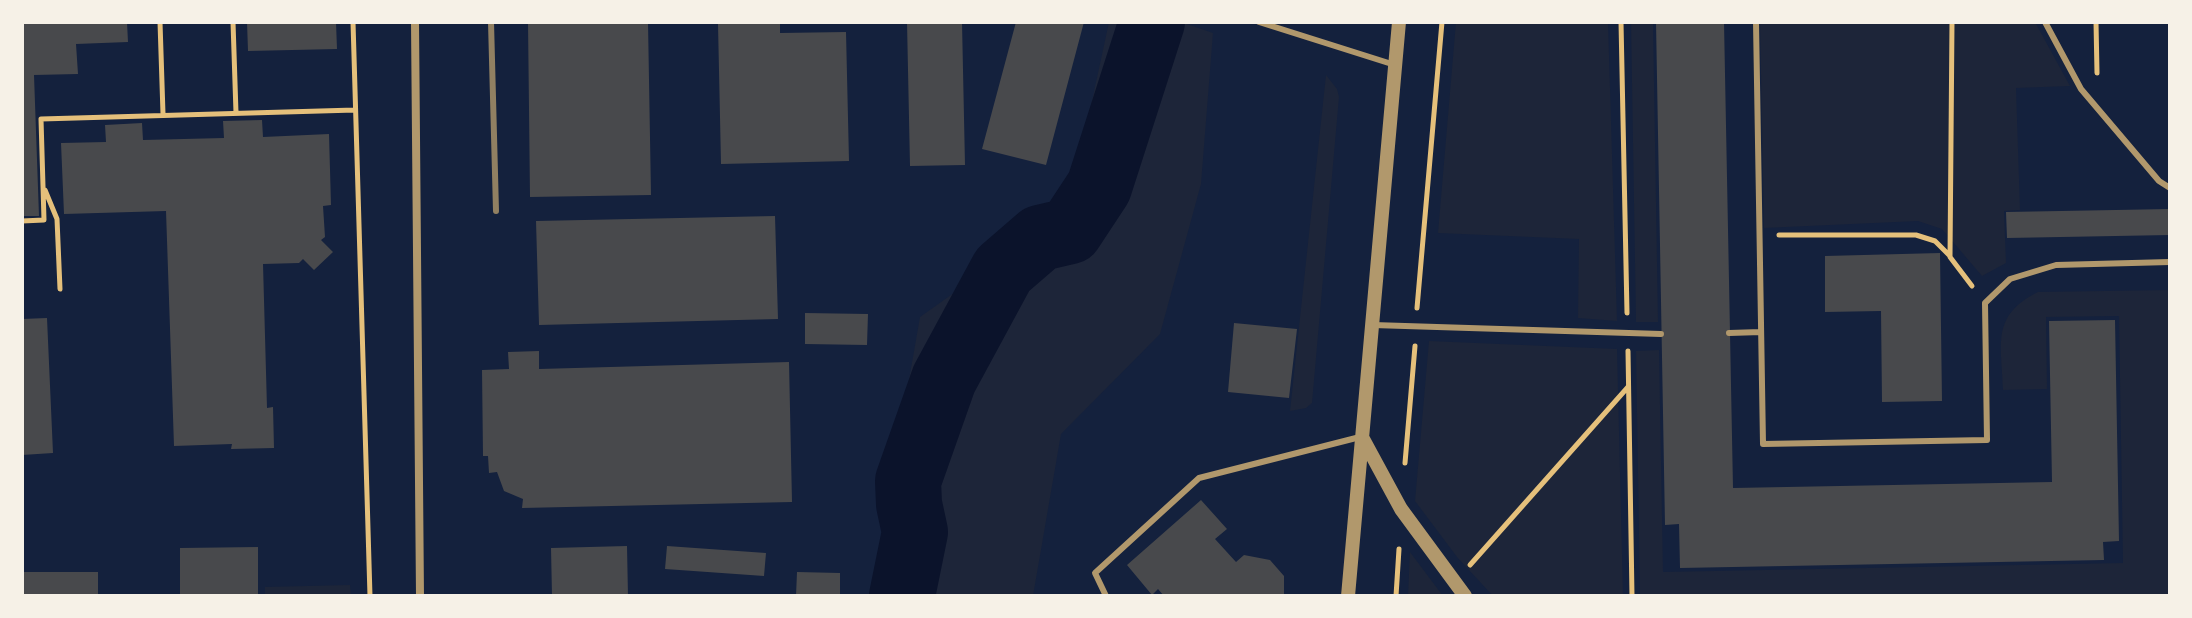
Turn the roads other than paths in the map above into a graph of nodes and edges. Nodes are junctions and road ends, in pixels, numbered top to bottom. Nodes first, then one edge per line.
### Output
1 (415, 22) edge
2 (1260, 22) edge
3 (1399, 22) edge
4 (1756, 22) edge
5 (2045, 22) edge
6 (1395, 65) junction
7 (2170, 188) edge
8 (2170, 262) edge
9 (1371, 325) junction
10 (1761, 332) junction
11 (1729, 333) dead end
12 (1661, 334) dead end
13 (1362, 437) junction
14 (420, 596) edge
15 (1106, 596) edge
16 (1348, 596) edge
17 (1465, 596) edge

1 - 14 street
2 - 6 lane
3 - 6 street
4 - 10 lane
5 - 7 lane
6 - 9 street
8 - 10 lane
9 - 12 lane
9 - 13 street
10 - 11 lane
13 - 15 lane
13 - 16 street
13 - 17 street

